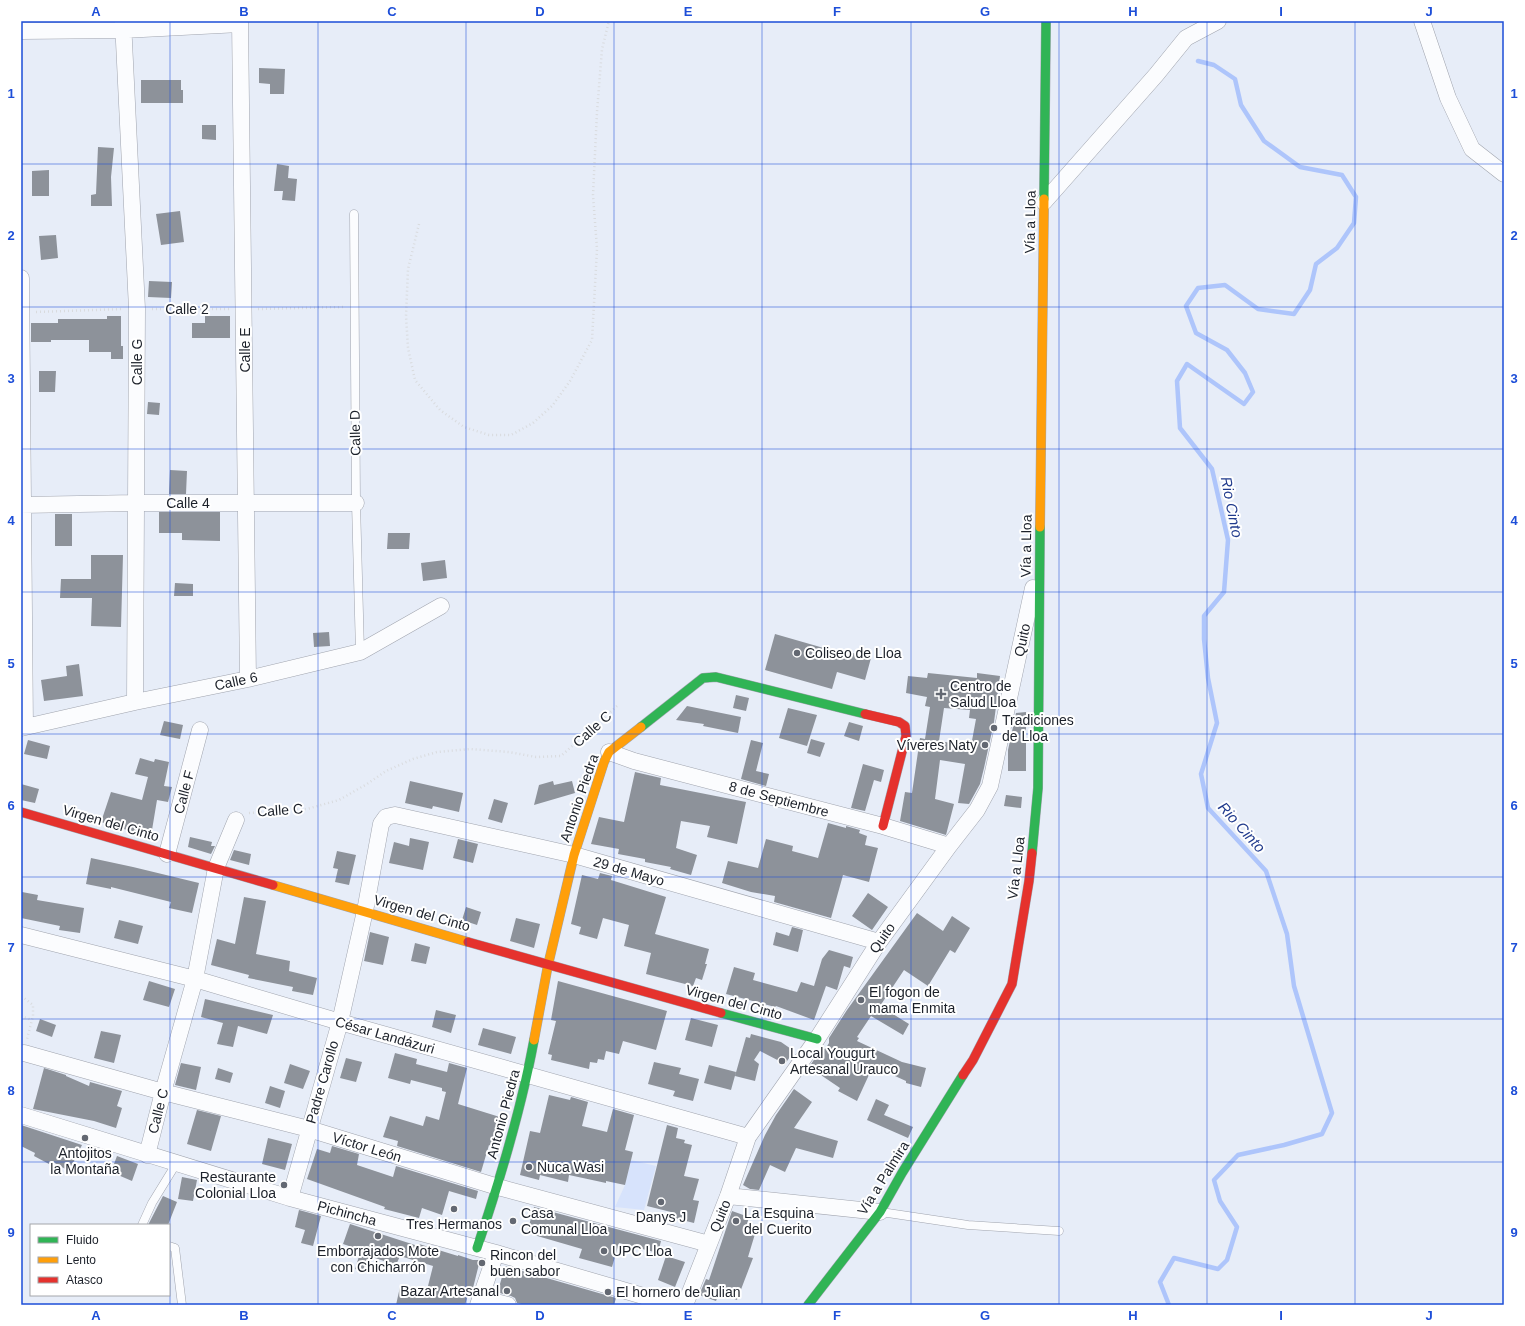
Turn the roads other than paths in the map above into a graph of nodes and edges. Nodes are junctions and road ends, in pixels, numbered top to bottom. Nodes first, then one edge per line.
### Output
1 (1043, 21) edge
2 (1046, 21) edge
3 (1218, 21) edge
4 (1422, 21) edge
5 (240, 22) edge
6 (123, 25) edge
7 (21, 31) edge
8 (1046, 31) junction
9 (1504, 174) edge
10 (1044, 202) junction
11 (354, 214) dead end
12 (21, 278) edge
13 (136, 503) junction
14 (356, 503) junction
15 (245, 504) junction
16 (22, 505) edge
17 (1040, 559) junction
18 (441, 606) dead end
19 (360, 652) junction
20 (248, 679) junction
21 (135, 702) junction
22 (23, 728) edge
23 (200, 730) dead end
24 (609, 752) junction
25 (21, 812) edge
26 (236, 820) road end
27 (381, 824) joint
28 (883, 826) junction
29 (949, 846) junction
30 (167, 854) junction
31 (574, 855) junction
32 (216, 868) junction
33 (365, 911) junction
34 (21, 935) edge
35 (879, 942) junction
36 (548, 965) junction
37 (195, 979) junction
38 (340, 1022) junction
39 (817, 1039) junction
40 (24, 1052) road end
41 (973, 1060) joint
42 (528, 1075) junction
43 (163, 1092) junction
44 (21, 1116) edge
45 (309, 1129) junction
46 (748, 1136) junction
47 (147, 1155) junction
48 (176, 1164) junction
49 (498, 1187) junction
50 (728, 1196) junction
51 (290, 1198) junction
52 (880, 1212) junction
53 (142, 1224) edge
54 (1059, 1231) dead end
55 (709, 1244) junction
56 (170, 1246) edge
57 (477, 1248) junction
58 (496, 1253) junction
59 (479, 1302) edge
60 (182, 1305) edge
61 (508, 1305) edge
62 (674, 1305) edge
63 (685, 1305) edge
64 (808, 1305) edge

1 - 8 lane
2 - 8 street, Vía a Lloa
3 - 10 street
4 - 9 street
5 - 6 street
5 - 15 street, Calle E
6 - 7 street
6 - 13 street, Calle G
8 - 10 street, Vía a Lloa
10 - 17 street, Vía a Lloa
11 - 14 lane, Calle D
12 - 16 street
13 - 15 street, Calle 4
13 - 16 street, Calle 4
13 - 21 street, Calle G
14 - 15 street, Calle 4
14 - 19 lane, Calle D
15 - 20 street, Calle E
16 - 22 street
17 - 29 street, Quito
17 - 41 street, Vía a Lloa
18 - 19 street, Calle 6
19 - 20 street, Calle 6
20 - 21 street, Calle 6
21 - 22 street, Calle 6
23 - 30 street, Calle F
24 - 28 street, 8 de Septiembre
24 - 28 street, Antonio Piedra
24 - 31 street, Antonio Piedra
25 - 30 street, Virgen del Cinto
26 - 32 street, Calle C
27 - 31 street, 29 de Mayo
27 - 33 street, Padre Carollo
28 - 29 street, 8 de Septiembre
29 - 35 street, Quito
30 - 32 street, Virgen del Cinto
31 - 35 street, 29 de Mayo
31 - 36 street, Antonio Piedra
32 - 33 street, Virgen del Cinto
32 - 37 street, Calle C
33 - 36 street, Virgen del Cinto
33 - 38 street, Padre Carollo
34 - 37 street, César Landázuri
35 - 39 street, Quito
36 - 39 street, Virgen del Cinto
36 - 42 street, Antonio Piedra
37 - 38 street, César Landázuri
37 - 43 street, Calle C
38 - 42 street, César Landázuri
38 - 45 street, Padre Carollo
39 - 46 street, Quito
40 - 43 street, Víctor León
41 - 52 street, Vía a Palmira
42 - 46 street, César Landázuri
42 - 49 street, Antonio Piedra
43 - 45 street, Víctor León
43 - 47 street, Calle C
44 - 47 street, Pichincha
45 - 49 street, Víctor León
45 - 51 street, Padre Carollo
46 - 50 street, Quito
47 - 48 street, Pichincha
48 - 51 street, Pichincha
48 - 53 lane
49 - 55 street, Víctor León
49 - 57 street, Antonio Piedra
50 - 52 street
50 - 55 street, Quito
51 - 57 street, Pichincha
52 - 54 lane
52 - 64 street, Vía a Palmira
55 - 63 street, Quito
56 - 60 lane
57 - 58 street, Pichincha
58 - 59 street
58 - 62 street, Pichincha
59 - 61 street

